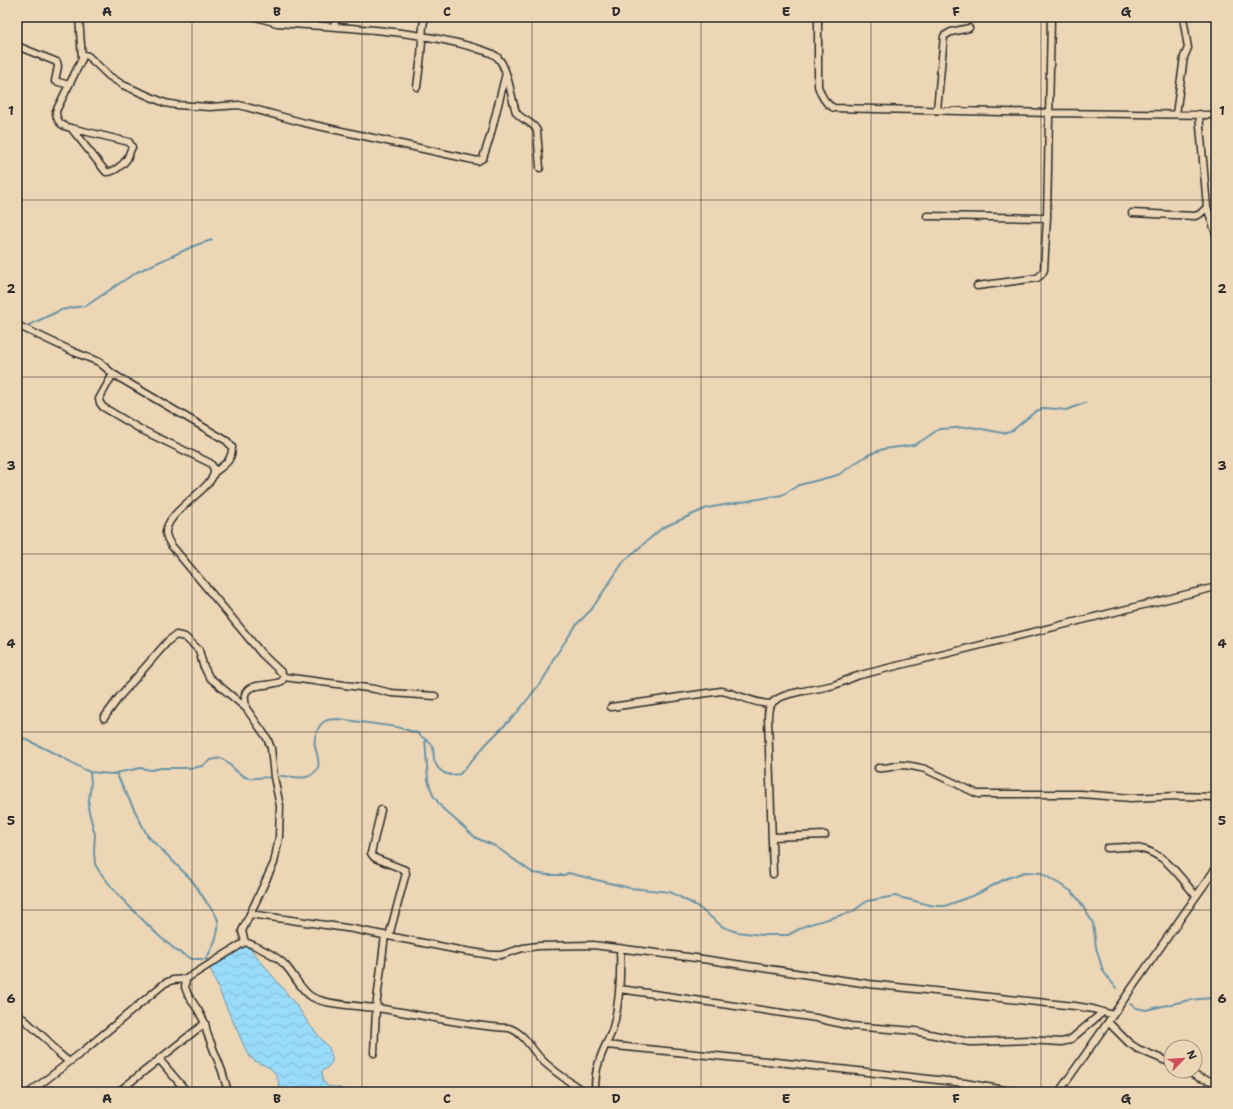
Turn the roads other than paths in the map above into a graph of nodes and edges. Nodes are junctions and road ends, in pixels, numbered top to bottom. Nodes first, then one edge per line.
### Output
1 (79, 17) edge
2 (256, 17) edge
3 (336, 17) edge
4 (425, 17) edge
5 (818, 17) edge
6 (1051, 17) edge
7 (1183, 17) edge
8 (334, 27) junction
9 (969, 28) dead end
10 (422, 35) junction
11 (17, 46) edge
12 (82, 54) junction
13 (506, 73) junction
14 (69, 85) junction
15 (417, 87) dead end
16 (937, 110) junction
17 (1049, 113) junction
18 (1176, 114) junction
19 (1199, 114) junction
20 (1216, 114) edge
21 (71, 128) junction
22 (540, 168) dead end
23 (1207, 207) junction
24 (1132, 213) dead end
25 (927, 216) dead end
26 (1047, 218) junction
27 (1216, 234) edge
28 (978, 286) dead end
29 (17, 325) edge
30 (112, 374) junction
31 (215, 472) junction
32 (1216, 587) edge
33 (284, 677) junction
34 (435, 696) dead end
35 (772, 704) junction
36 (611, 707) dead end
37 (246, 708) junction
38 (104, 718) dead end
39 (878, 768) dead end
40 (1216, 796) edge
41 (381, 810) dead end
42 (825, 835) dead end
43 (772, 837) junction
44 (1107, 848) dead end
45 (1216, 868) edge
46 (773, 874) dead end
47 (1196, 896) junction
48 (250, 914) junction
49 (387, 936) junction
50 (245, 942) junction
51 (620, 948) junction
52 (186, 979) junction
53 (620, 989) junction
54 (376, 1008) junction
55 (1103, 1012) junction
56 (17, 1013) edge
57 (1113, 1015) junction
58 (1108, 1022) junction
59 (205, 1023) junction
60 (606, 1045) junction
61 (374, 1053) dead end
62 (159, 1059) junction
63 (1163, 1060) edge
64 (69, 1062) junction
65 (1203, 1079) edge
66 (1216, 1082) edge
67 (965, 1083) junction
68 (30, 1092) edge
69 (118, 1092) edge
70 (187, 1092) edge
71 (228, 1092) edge
72 (584, 1092) edge
73 (595, 1092) edge
74 (964, 1092) edge
75 (1016, 1092) edge
76 (1059, 1092) edge

1 - 12 street
2 - 8 street
3 - 8 street
4 - 10 street
5 - 16 street
6 - 17 street
7 - 18 street
8 - 10 street
9 - 16 street
10 - 13 street
10 - 15 street
11 - 14 street
12 - 13 street
12 - 14 street
13 - 22 street
14 - 21 street
16 - 17 street
17 - 18 street
17 - 26 street
18 - 19 street
19 - 20 street
19 - 23 street
21 - 21 street
23 - 24 street
23 - 27 street
25 - 26 street
26 - 28 street
29 - 30 street
30 - 31 street
30 - 31 street
31 - 33 street
32 - 35 street
33 - 34 street
33 - 37 street
35 - 36 street
35 - 43 street
37 - 38 street
37 - 48 street
39 - 40 street
41 - 49 street
42 - 43 street
43 - 46 street
44 - 47 street
45 - 47 street
47 - 57 street
48 - 49 street
48 - 50 street
49 - 51 street
49 - 54 street
50 - 52 street
50 - 54 street
51 - 53 street
51 - 55 street
52 - 59 street
52 - 64 street
53 - 55 street
53 - 60 street
54 - 61 street
54 - 72 street
55 - 57 street
56 - 64 street
57 - 58 street
58 - 63 street
58 - 76 street
59 - 62 street
59 - 71 street
60 - 67 street
60 - 73 street
62 - 69 street
62 - 70 street
64 - 68 street
65 - 66 street
67 - 74 street
67 - 75 street

